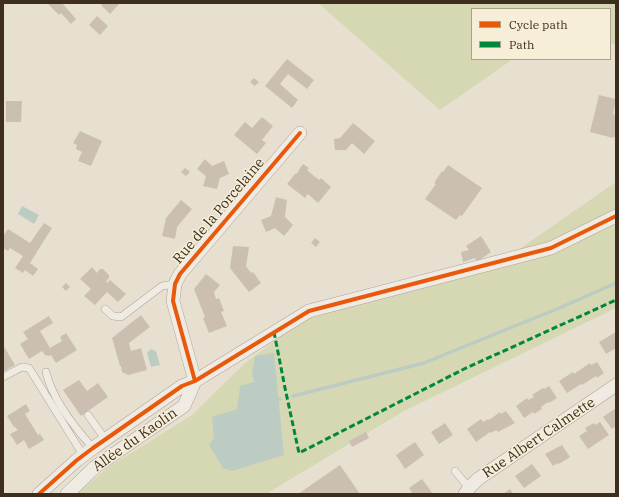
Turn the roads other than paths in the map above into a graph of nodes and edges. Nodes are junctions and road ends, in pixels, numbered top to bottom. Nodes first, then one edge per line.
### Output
1 (300, 133) dead end
2 (616, 216) edge
3 (175, 284) junction
4 (105, 308) dead end
5 (46, 372) dead end
6 (3, 377) edge
7 (195, 381) junction
8 (616, 385) edge
9 (88, 415) dead end
10 (105, 439) junction
11 (88, 451) junction
12 (455, 471) dead end
13 (467, 491) edge
14 (39, 494) edge
15 (68, 494) edge

1 - 3 street, Rue de la Porcelaine
2 - 7 street
3 - 4 lane
3 - 7 street, Rue de la Porcelaine
5 - 11 lane
6 - 11 lane
7 - 10 street
7 - 15 street, Allée du Kaolin
8 - 13 street, Rue Albert Calmette
9 - 10 lane
10 - 11 street
11 - 14 street
12 - 13 lane

